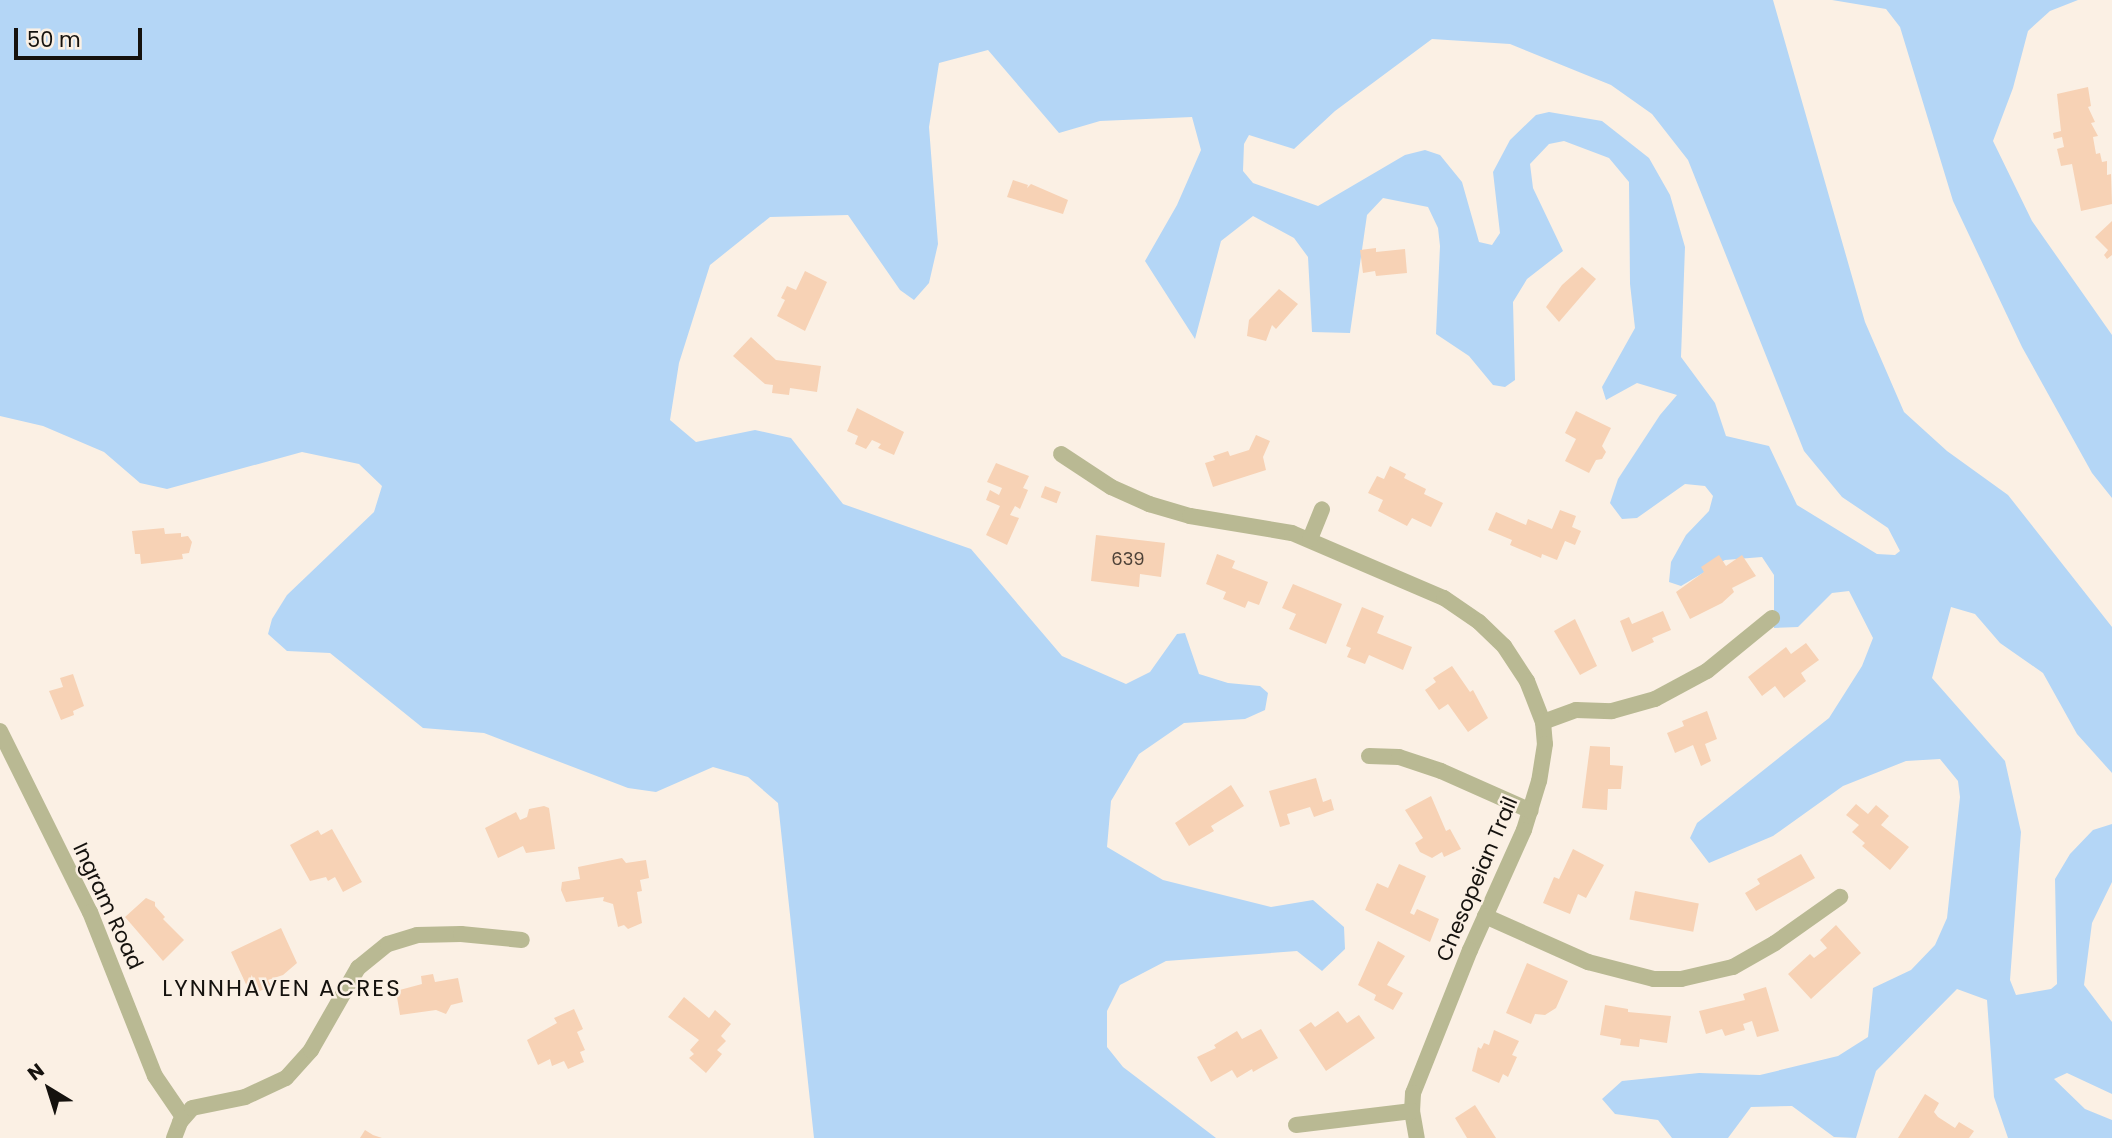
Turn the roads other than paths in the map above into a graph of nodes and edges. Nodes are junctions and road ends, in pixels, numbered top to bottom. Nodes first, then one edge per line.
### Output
1 (1061, 454) dead end
2 (1322, 509) dead end
3 (1310, 539) junction
4 (1772, 618) dead end
5 (1543, 722) junction
6 (0, 732) edge
7 (1370, 756) dead end
8 (1531, 811) junction
9 (1840, 897) dead end
10 (1485, 916) junction
11 (522, 940) dead end
12 (1412, 1111) junction
13 (183, 1117) junction
14 (1296, 1125) dead end
15 (174, 1138) edge
16 (1417, 1138) edge

1 - 3 street, Chesopeian Trail
2 - 3 street
3 - 5 street, Chesopeian Trail
4 - 5 street
5 - 8 street, Chesopeian Trail
6 - 13 street, Ingram Road
7 - 8 street
8 - 10 street, Chesopeian Trail
9 - 10 street
10 - 12 street, Chesopeian Trail
11 - 13 street
12 - 14 street
12 - 16 street, Chesopeian Trail
13 - 15 street

